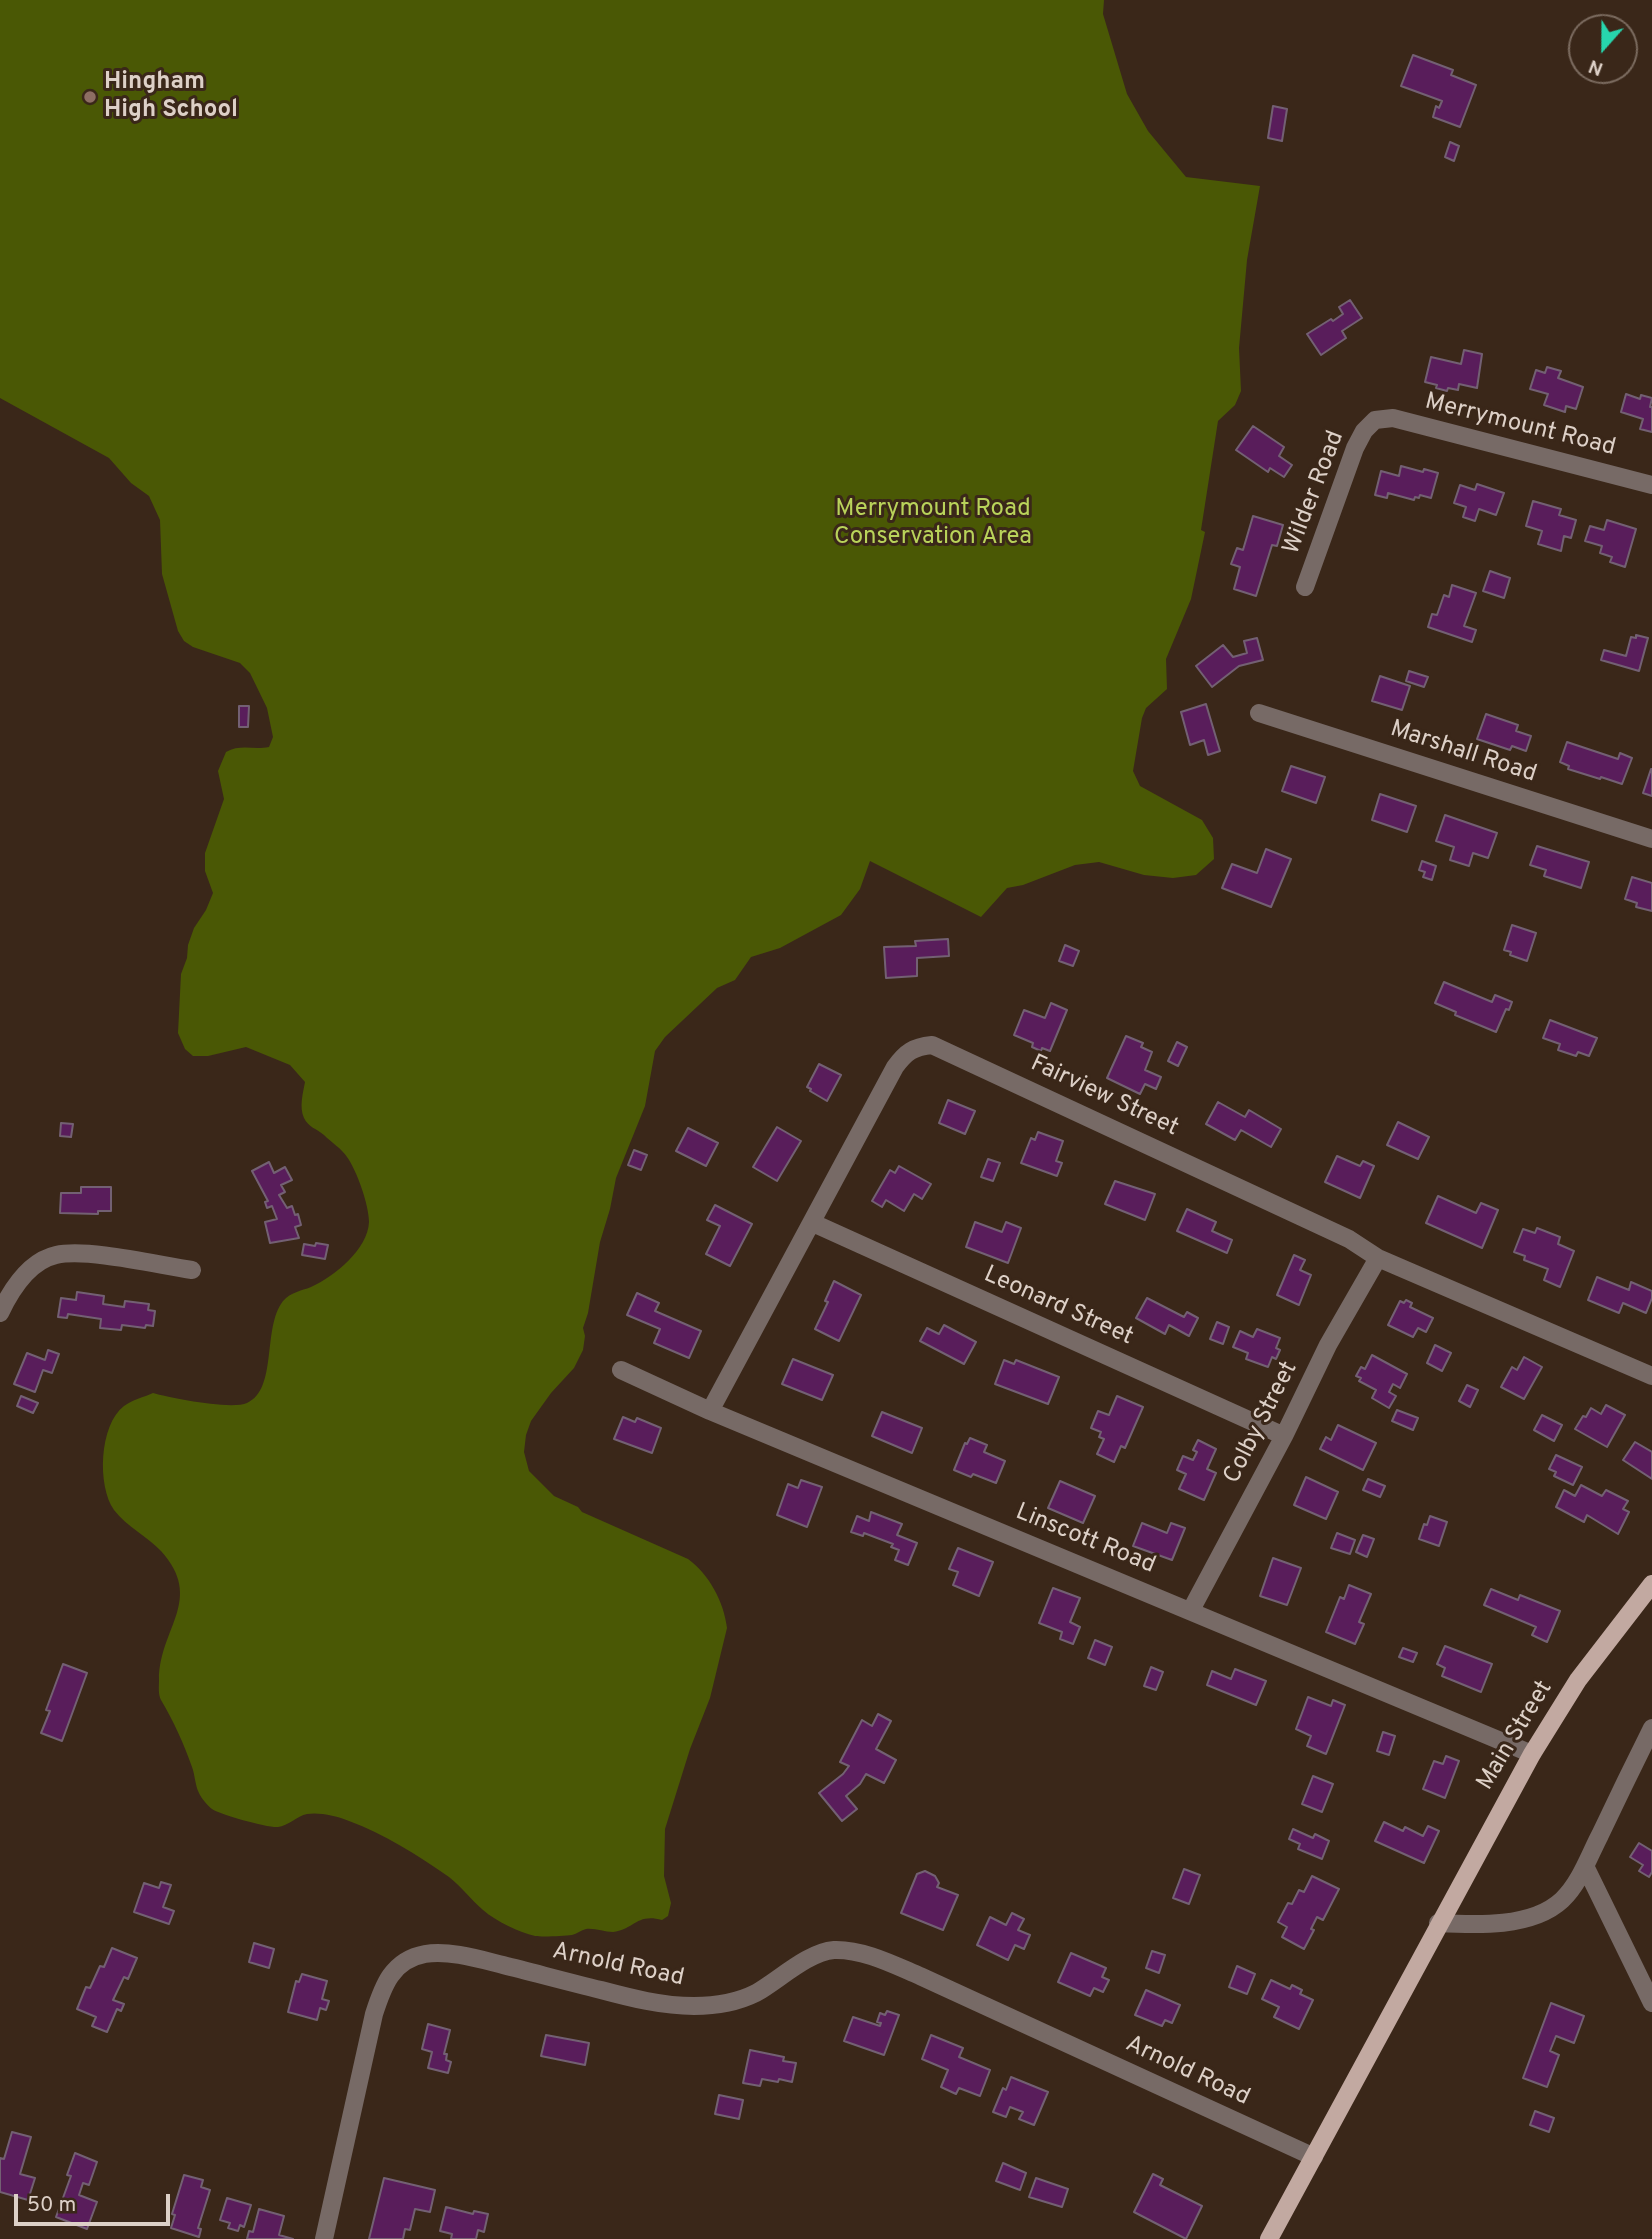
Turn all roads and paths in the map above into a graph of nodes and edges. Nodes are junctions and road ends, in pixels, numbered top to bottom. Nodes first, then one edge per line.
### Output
1 (1375, 420) joint
2 (1652, 485) edge
3 (1305, 587) dead end
4 (1259, 713) dead end
5 (1652, 839) edge
6 (813, 1223) junction
7 (1378, 1258) junction
8 (192, 1270) dead end
9 (0, 1313) edge
10 (621, 1370) dead end
11 (1652, 1376) edge
12 (710, 1411) junction
13 (1284, 1436) junction
14 (1652, 1584) edge
15 (1191, 1610) junction
16 (1652, 1728) edge
17 (1532, 1754) junction
18 (1585, 1866) junction
19 (1438, 1923) junction
20 (1652, 2003) edge
21 (1314, 2157) junction
22 (324, 2239) edge
23 (1269, 2239) edge

1 - 2 street, Merrymount Road
1 - 3 street, Wilder Road
4 - 5 street, Marshall Road
6 - 7 street, Fairview Street
6 - 12 street, Fairview Street
6 - 13 street, Leonard Street
7 - 11 street, Fairview Street
7 - 13 street, Colby Street
8 - 9 street
10 - 12 street, Linscott Road
12 - 15 street, Linscott Road
13 - 15 street, Colby Street
14 - 17 main road, Main Street
15 - 17 street, Linscott Road
16 - 18 street
17 - 19 main road, Main Street
18 - 19 street
18 - 20 street
19 - 21 main road, Main Street
21 - 22 street, Arnold Road
21 - 23 main road, Main Street

